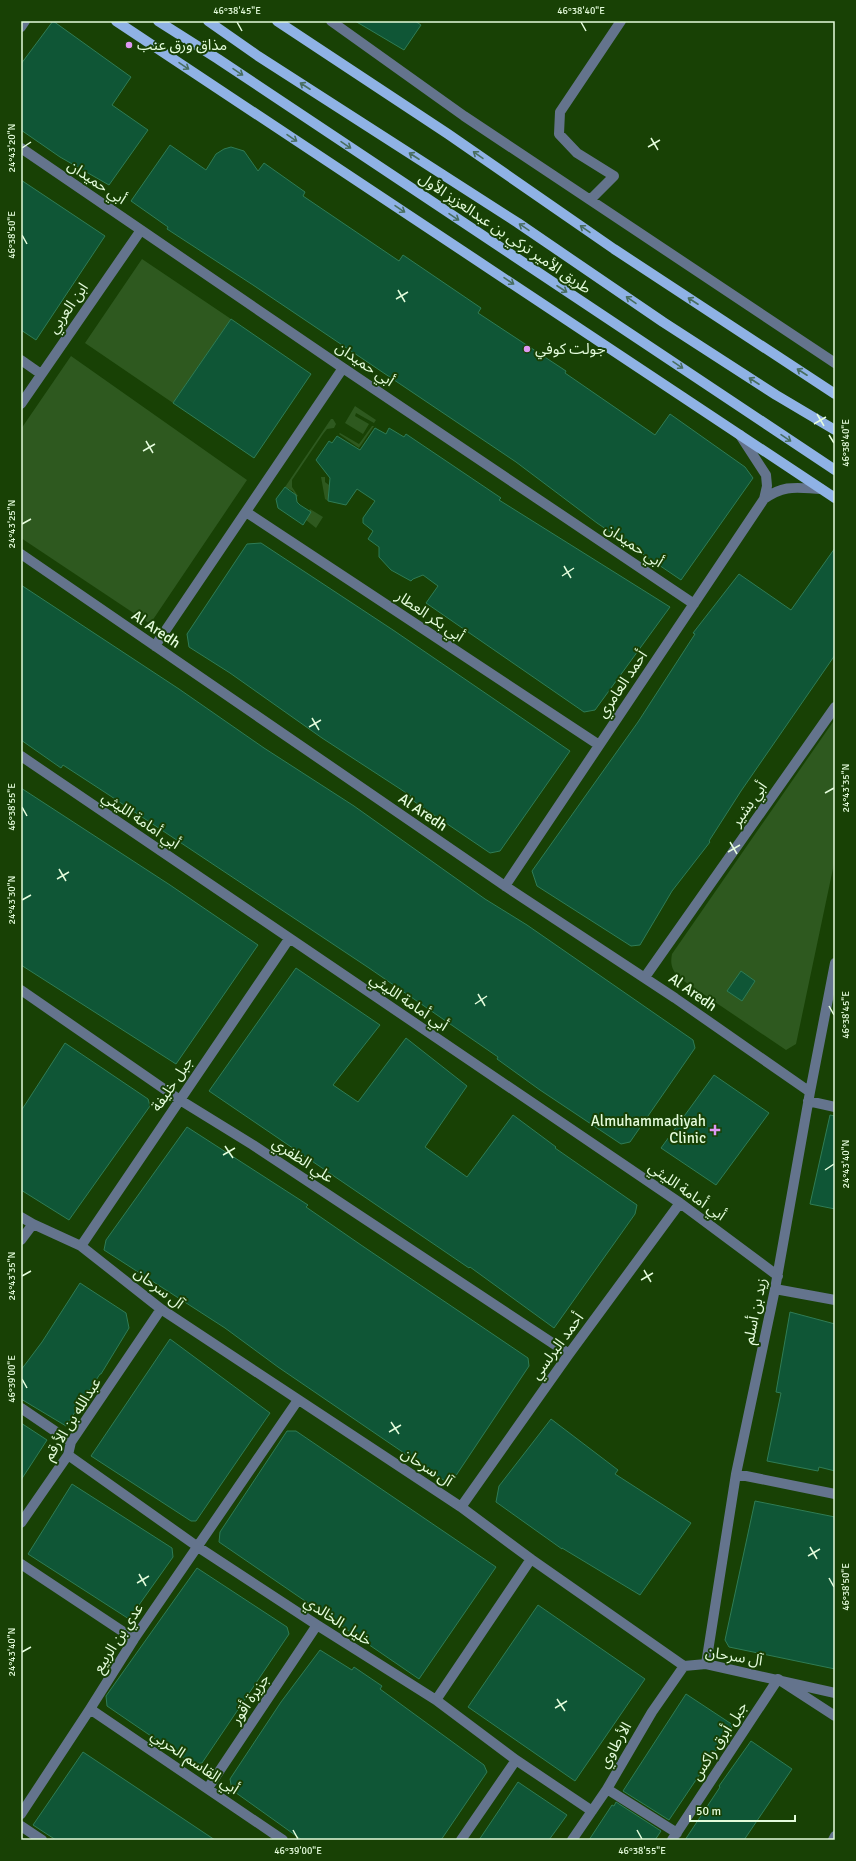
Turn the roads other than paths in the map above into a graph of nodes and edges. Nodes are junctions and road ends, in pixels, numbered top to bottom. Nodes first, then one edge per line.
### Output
1 (25, 21) edge
2 (116, 21) edge
3 (158, 21) edge
4 (208, 21) edge
5 (277, 21) edge
6 (330, 21) edge
7 (620, 21) edge
8 (21, 27) edge
9 (21, 148) edge
10 (591, 199) junction
11 (141, 230) junction
12 (21, 360) edge
13 (835, 363) edge
14 (344, 368) junction
15 (41, 374) junction
16 (835, 394) edge
17 (776, 395) junction
18 (21, 404) edge
19 (835, 424) edge
20 (835, 430) edge
21 (740, 434) junction
22 (835, 470) edge
23 (821, 489) junction
24 (835, 498) edge
25 (764, 499) junction
26 (246, 512) junction
27 (21, 554) edge
28 (694, 604) junction
29 (155, 646) junction
30 (835, 707) edge
31 (598, 745) junction
32 (21, 756) edge
33 (505, 886) junction
34 (289, 939) junction
35 (835, 963) edge
36 (644, 977) junction
37 (21, 990) edge
38 (809, 1097) junction
39 (180, 1100) junction
40 (835, 1107) edge
41 (680, 1203) junction
42 (21, 1216) edge
43 (33, 1224) junction
44 (21, 1240) edge
45 (81, 1246) junction
46 (778, 1276) junction
47 (775, 1289) junction
48 (835, 1300) edge
49 (161, 1309) junction
50 (569, 1354) junction
51 (298, 1400) junction
52 (21, 1408) edge
53 (71, 1442) junction
54 (68, 1455) junction
55 (736, 1474) junction
56 (835, 1494) edge
57 (461, 1507) junction
58 (21, 1523) edge
59 (198, 1547) junction
60 (531, 1559) junction
61 (21, 1564) edge
62 (317, 1625) junction
63 (134, 1639) junction
64 (706, 1664) junction
65 (684, 1666) junction
66 (778, 1679) junction
67 (835, 1693) edge
68 (436, 1700) junction
69 (90, 1710) junction
70 (835, 1716) edge
71 (516, 1760) junction
72 (208, 1788) junction
73 (607, 1789) junction
74 (592, 1811) junction
75 (21, 1814) edge
76 (21, 1826) edge
77 (674, 1836) edge
78 (835, 1836) edge
79 (42, 1840) edge
80 (283, 1840) edge
81 (461, 1840) edge
82 (572, 1840) edge
83 (833, 1840) edge

1 - 8 street
2 -> 21 main road
3 -> 22 main road, طريق الأمير تركي بن عبدالعزيز الأول
17 -> 4 main road, طريق الأمير تركي بن عبدالعزيز الأول
16 -> 5 main road
6 - 10 street
7 - 10 street
9 - 11 street, أبي حميدان
10 - 13 street
11 - 14 street, أبي حميدان
11 - 15 street, ابن العربي
12 - 15 street
14 - 26 street
14 - 28 street, أبي حميدان
15 - 18 street, ابن العربي
17 - 19 main road
17 - 20 main road, طريق الأمير تركي بن عبدالعزيز الأول
21 - 23 main road
21 - 25 street
23 - 24 main road
23 - 25 street
25 - 28 street, أحمد العامري
26 - 29 street
26 - 31 street, أبي بكر العطار
27 - 29 street, Al Aredh
28 - 31 street, أحمد العامري
29 - 33 street, Al Aredh
30 - 36 street, أبي بشير
31 - 33 street, أحمد العامري
32 - 34 street, أبي أمامة الليثي
33 - 36 street, Al Aredh
34 - 39 street, جبل خليفة
34 - 41 street, أبي أمامة الليثي
35 - 38 street, زيد بن أسلم
36 - 38 street, Al Aredh
37 - 39 street, علي الظفري
38 - 40 street
38 - 46 street, زيد بن أسلم
39 - 45 street, جبل خليفة
39 - 50 street, علي الظفري
41 - 46 street, أبي أمامة الليثي
41 - 50 street, أحمد البرلسي
42 - 43 street, آل سرحان
43 - 44 street
43 - 45 street, آل سرحان
45 - 49 street, آل سرحان
46 - 47 street, زيد بن أسلم
47 - 48 street
47 - 55 street, زيد بن أسلم
49 - 51 street, آل سرحان
49 - 53 street, عبدالله بن الأرقم
50 - 57 street, أحمد البرلسي
51 - 57 street, آل سرحان
51 - 59 street, عدي بن الربيع
52 - 53 street
53 - 54 street, عبدالله بن الأرقم
54 - 58 street, عبدالله بن الأرقم
54 - 59 street, خليل الخالدي
55 - 56 street
55 - 64 street, زيد بن أسلم
57 - 60 street, آل سرحان
59 - 62 street, خليل الخالدي
59 - 63 street, عدي بن الربيع
60 - 65 street, آل سرحان
60 - 68 street
61 - 63 street
62 - 68 street, خليل الخالدي
62 - 72 street, جزيرة أقور
63 - 69 street, عدي بن الربيع
64 - 65 street, آل سرحان
64 - 66 street, آل سرحان
65 - 73 street, الأرطاوي
66 - 67 street, آل سرحان
66 - 70 street
66 - 77 street, جبل أبرق راكس
68 - 71 street, خليل الخالدي
69 - 72 street, أبي القاسم الحربي
69 - 75 street, عدي بن الربيع
71 - 74 street, خليل الخالدي
71 - 81 street
72 - 80 street, أبي القاسم الحربي
73 - 74 street, الأرطاوي
73 - 77 street
74 - 82 street, الأرطاوي
76 - 79 street
78 - 83 street

